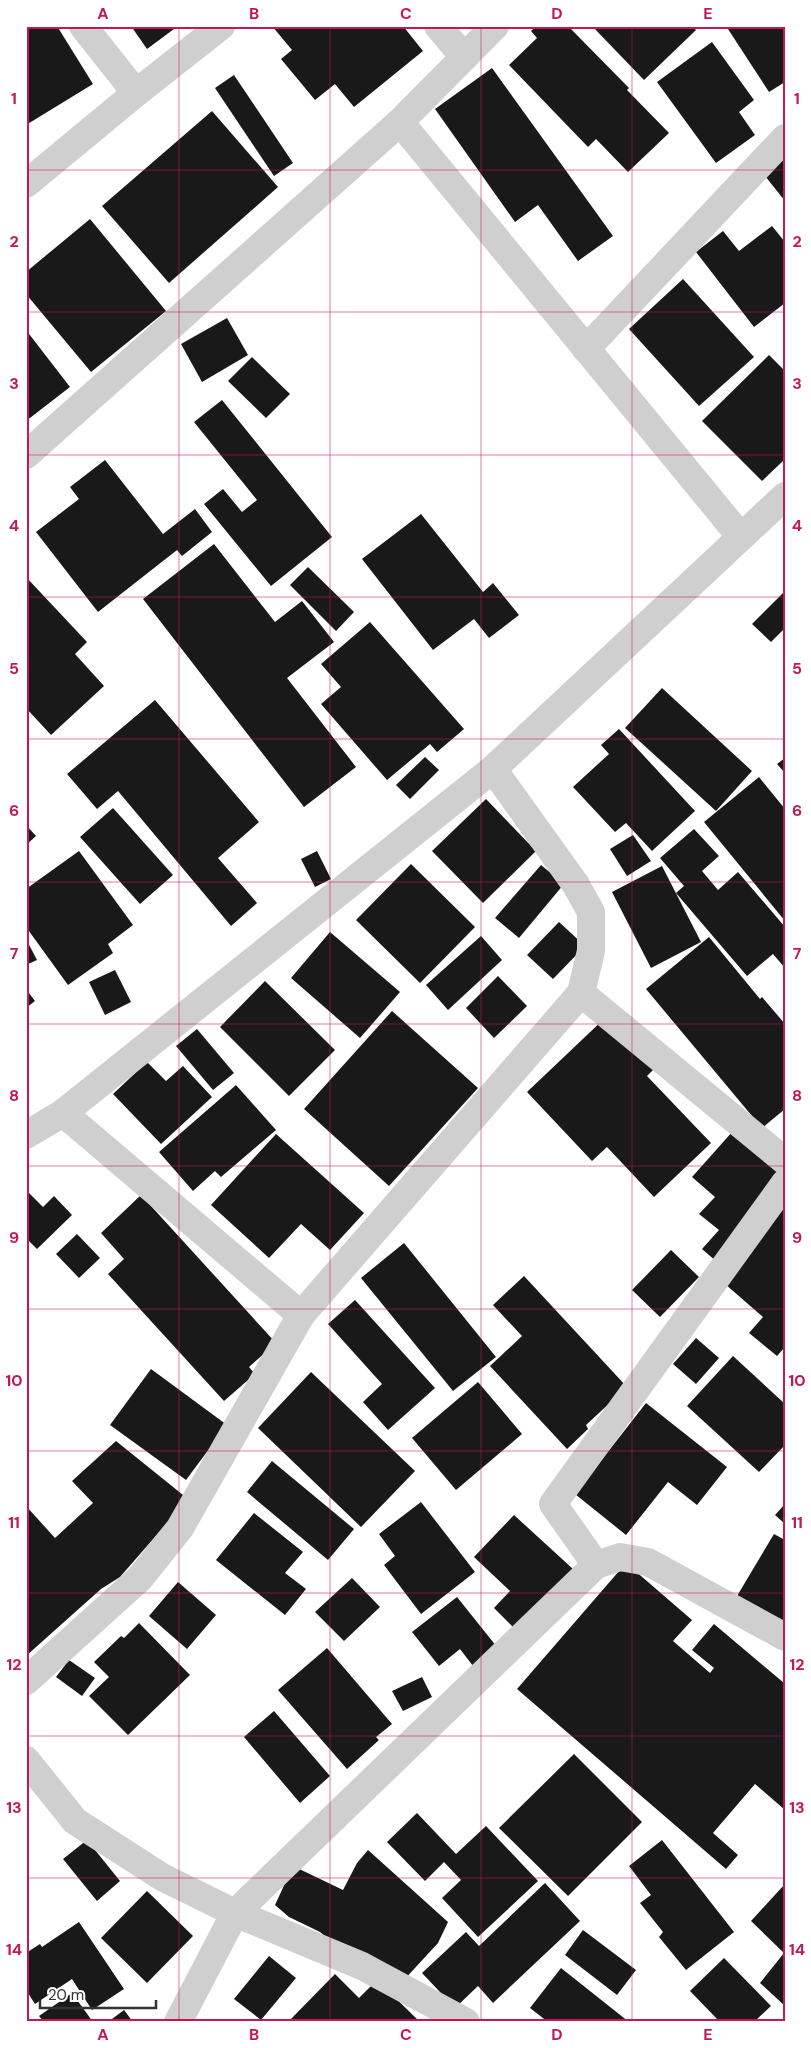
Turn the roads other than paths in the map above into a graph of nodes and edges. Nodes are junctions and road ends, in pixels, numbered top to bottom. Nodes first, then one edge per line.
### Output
1 (83, 26) edge
2 (222, 26) edge
3 (438, 26) edge
4 (495, 26) edge
5 (464, 57) junction
6 (136, 93) junction
7 (400, 122) junction
8 (785, 138) edge
9 (26, 184) edge
10 (586, 349) junction
11 (26, 455) edge
12 (785, 496) edge
13 (741, 537) junction
14 (493, 769) junction
15 (581, 993) junction
16 (63, 1113) junction
17 (26, 1135) edge
18 (785, 1162) edge
19 (785, 1183) edge
20 (301, 1315) junction
21 (596, 1566) junction
22 (785, 1636) edge
23 (26, 1681) edge
24 (26, 1760) edge
25 (235, 1914) junction
26 (178, 2022) edge
27 (466, 2022) edge

1 - 6 street
2 - 6 street
3 - 5 street
4 - 5 street
5 - 7 street
6 - 9 street
7 - 10 street
7 - 11 street
8 - 10 street
10 - 13 street
12 - 13 street
13 - 14 street
14 - 15 street
14 - 16 street
15 - 18 street
15 - 20 street
16 - 17 street
16 - 20 street
19 - 21 street
20 - 23 street
21 - 22 street
21 - 25 street
24 - 25 street
25 - 26 street
25 - 27 street

